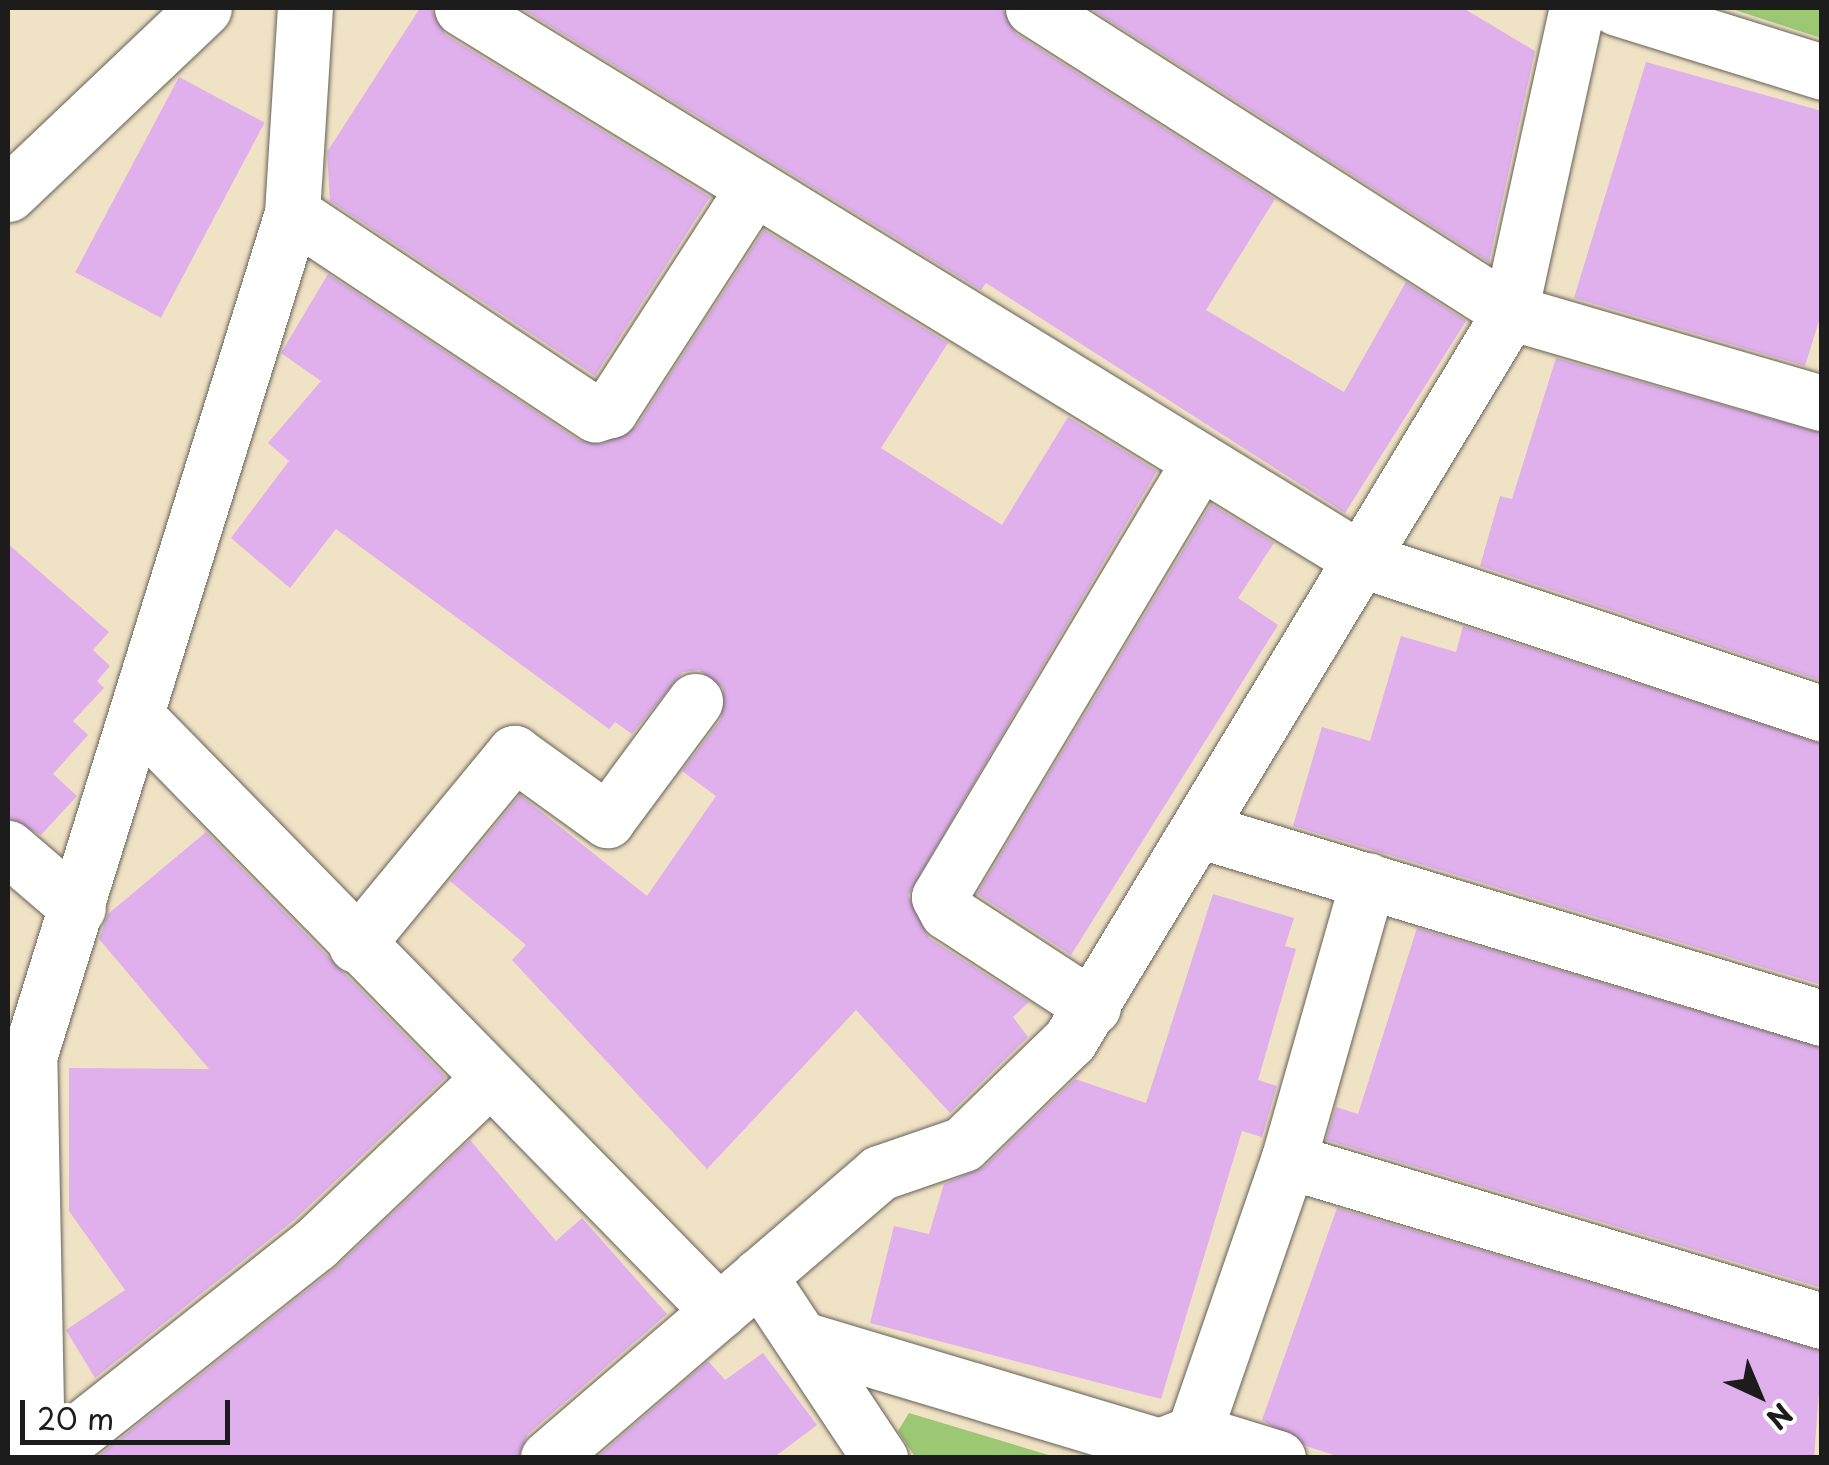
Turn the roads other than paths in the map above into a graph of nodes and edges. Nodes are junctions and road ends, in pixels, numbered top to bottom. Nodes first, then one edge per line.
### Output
1 (204, 8) edge
2 (305, 8) edge
3 (462, 8) edge
4 (1033, 8) edge
5 (1577, 8) edge
6 (1617, 8) edge
7 (1822, 72) edge
8 (18, 163) edge
9 (751, 192) junction
10 (292, 213) junction
11 (1510, 312) junction
12 (1822, 403) edge
13 (1198, 464) junction
14 (1360, 559) junction
15 (696, 700) dead end
16 (1822, 714) edge
17 (138, 718) junction
18 (1198, 830) junction
19 (8, 848) edge
20 (1368, 880) junction
21 (78, 908) junction
22 (356, 944) junction
23 (1092, 1007) junction
24 (1822, 1018) edge
25 (490, 1079) junction
26 (1288, 1162) junction
27 (739, 1293) junction
28 (20, 1306) edge
29 (1822, 1321) edge
30 (806, 1340) junction
31 (1194, 1432) junction
32 (37, 1458) edge
33 (46, 1458) edge
34 (548, 1458) edge
35 (880, 1458) edge
36 (1278, 1458) edge

1 - 8 street
2 - 10 street
3 - 9 street
4 - 11 street
5 - 11 street
6 - 7 street
9 - 10 street
9 - 13 street
10 - 17 street
11 - 12 street
11 - 14 street
13 - 14 street
13 - 23 street
14 - 16 street
14 - 18 street
15 - 22 street
17 - 21 street
17 - 22 street
18 - 20 street
18 - 23 street
19 - 21 street
20 - 24 street
20 - 26 street
21 - 28 street
22 - 25 street
23 - 27 street
25 - 27 street
25 - 33 street
26 - 29 street
26 - 31 street
27 - 30 street
27 - 34 street
28 - 32 street
30 - 31 street
30 - 35 street
31 - 36 street

